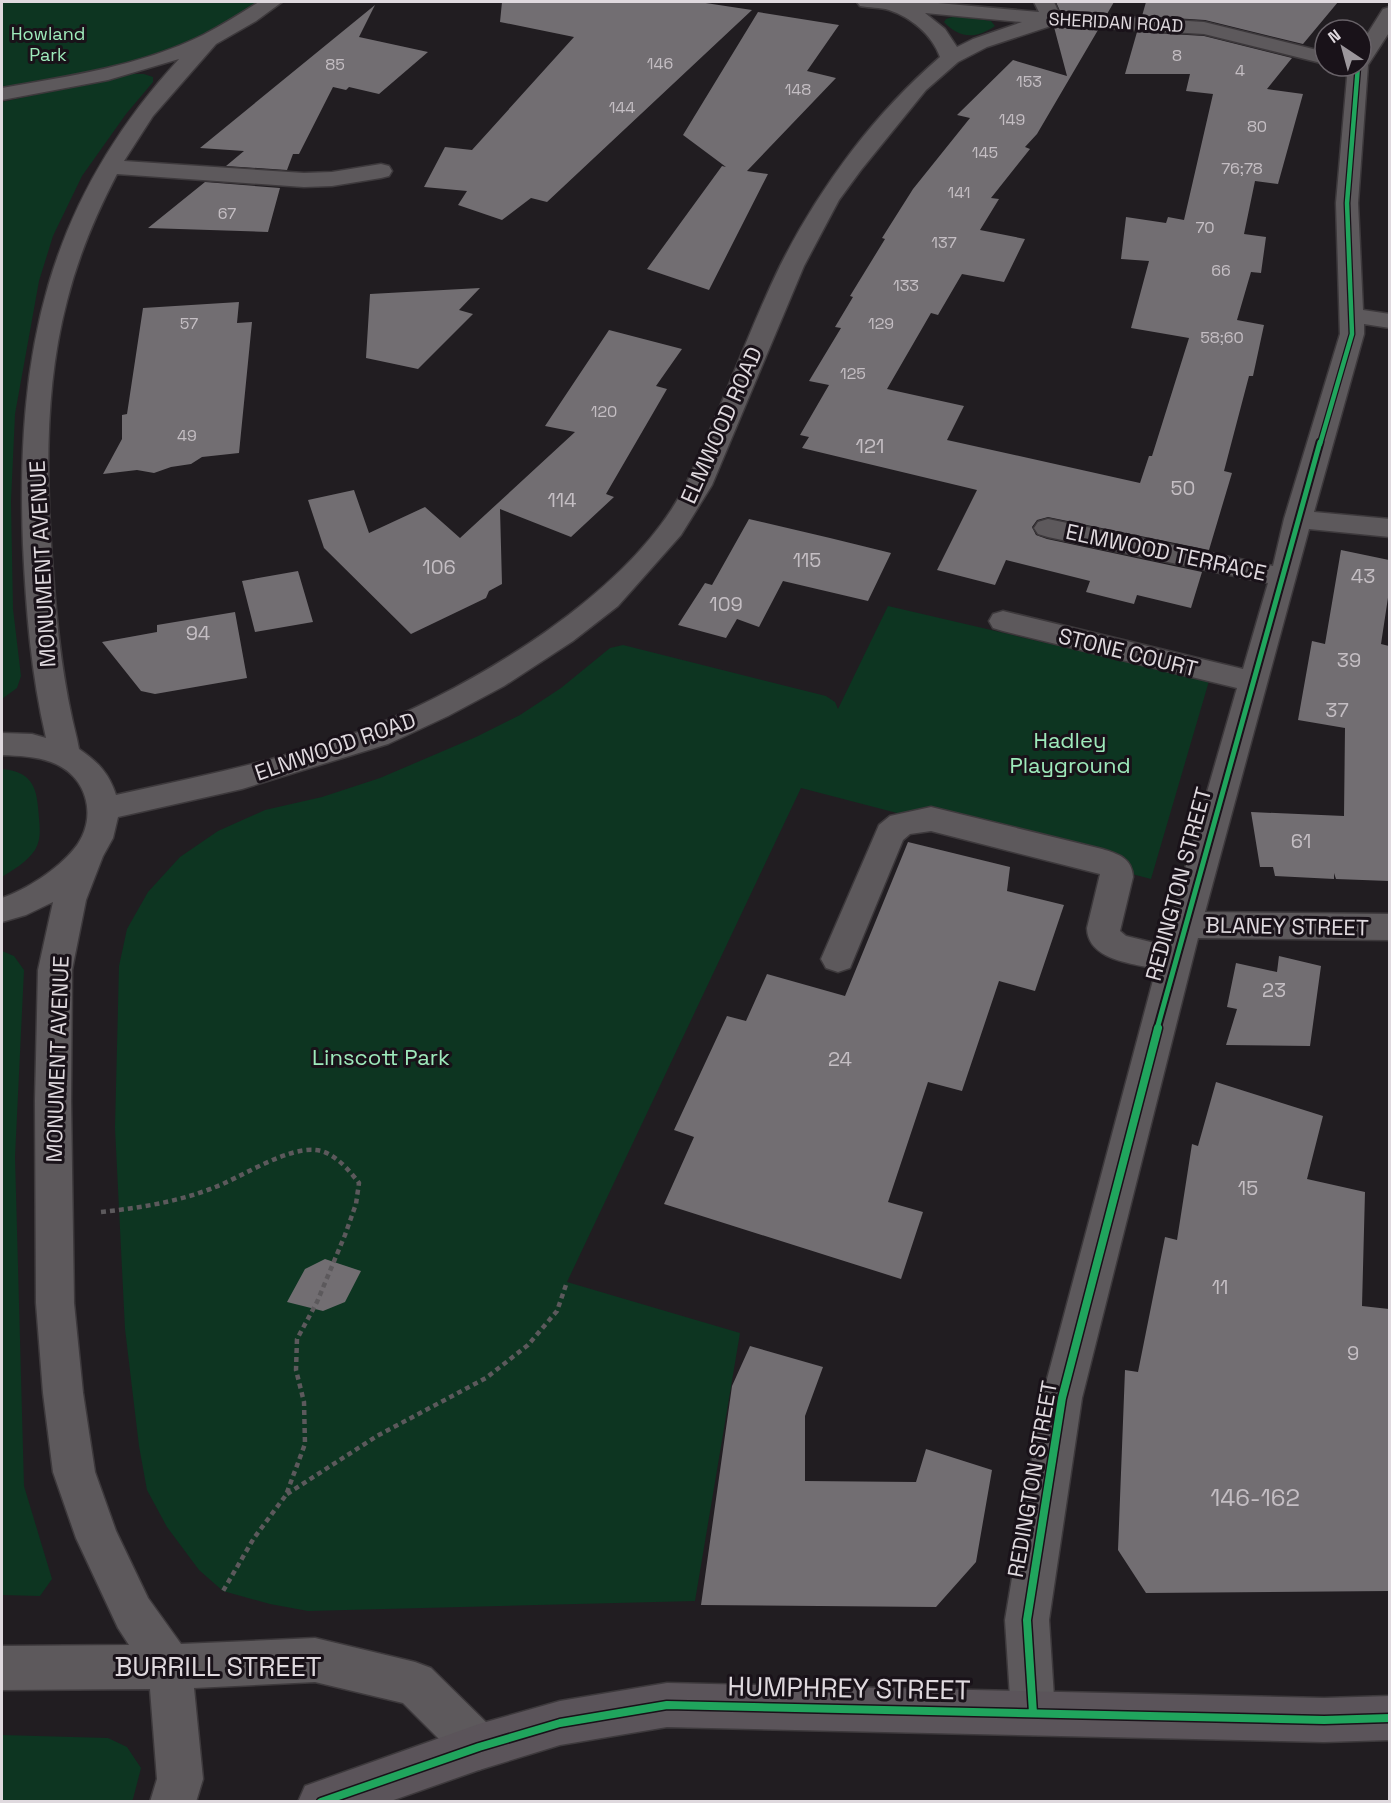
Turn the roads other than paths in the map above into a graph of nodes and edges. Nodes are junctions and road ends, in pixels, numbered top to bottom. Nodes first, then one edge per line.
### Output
1 (272, 2) edge
2 (867, 2) edge
3 (893, 5) junction
4 (1048, 10) edge
5 (1389, 14) edge
6 (208, 40) junction
7 (1373, 41) edge
8 (1313, 55) edge
9 (951, 58) junction
10 (1357, 78) edge
11 (2, 94) edge
12 (110, 167) junction
13 (381, 171) dead end
14 (1351, 315) junction
15 (1389, 321) edge
16 (1298, 519) junction
17 (1048, 528) dead end
18 (1389, 528) edge
19 (1284, 577) junction
20 (1003, 621) dead end
21 (1252, 682) junction
22 (2, 744) edge
23 (65, 755) junction
24 (104, 809) junction
25 (87, 855) junction
26 (2, 910) edge
27 (1389, 927) edge
28 (1180, 943) junction
29 (838, 959) dead end
30 (170, 1667) junction
31 (2, 1668) edge
32 (1033, 1713) junction
33 (1389, 1718) edge
34 (479, 1747) junction
35 (173, 1802) edge
36 (321, 1802) edge

1 - 6 street
2 - 3 street, SHERIDAN ROAD
3 - 4 street, SHERIDAN ROAD
3 - 9 street
4 - 8 street, SHERIDAN ROAD
4 - 9 street, ELMWOOD ROAD
5 - 7 street
6 - 11 street
6 - 12 street, MONUMENT AVENUE
9 - 24 street, ELMWOOD ROAD
10 - 14 street, REDINGTON STREET
12 - 13 street
12 - 23 street, MONUMENT AVENUE
14 - 15 street
14 - 16 street, REDINGTON STREET
16 - 18 street
16 - 19 street, REDINGTON STREET
17 - 19 street, ELMWOOD TERRACE
19 - 21 street, REDINGTON STREET
20 - 21 street, STONE COURT
21 - 28 street, REDINGTON STREET
22 - 23 street
23 - 24 street
24 - 25 street, MONUMENT AVENUE
25 - 26 street
25 - 30 street, MONUMENT AVENUE
27 - 28 street, BLANEY STREET
28 - 29 street, BLANEY STREET
28 - 32 street, REDINGTON STREET
30 - 31 street, BURRILL STREET
30 - 34 street, BURRILL STREET
30 - 35 street, MONUMENT AVENUE
32 - 33 main road, HUMPHREY STREET
32 - 34 main road, HUMPHREY STREET
34 - 36 main road, HUMPHREY STREET

